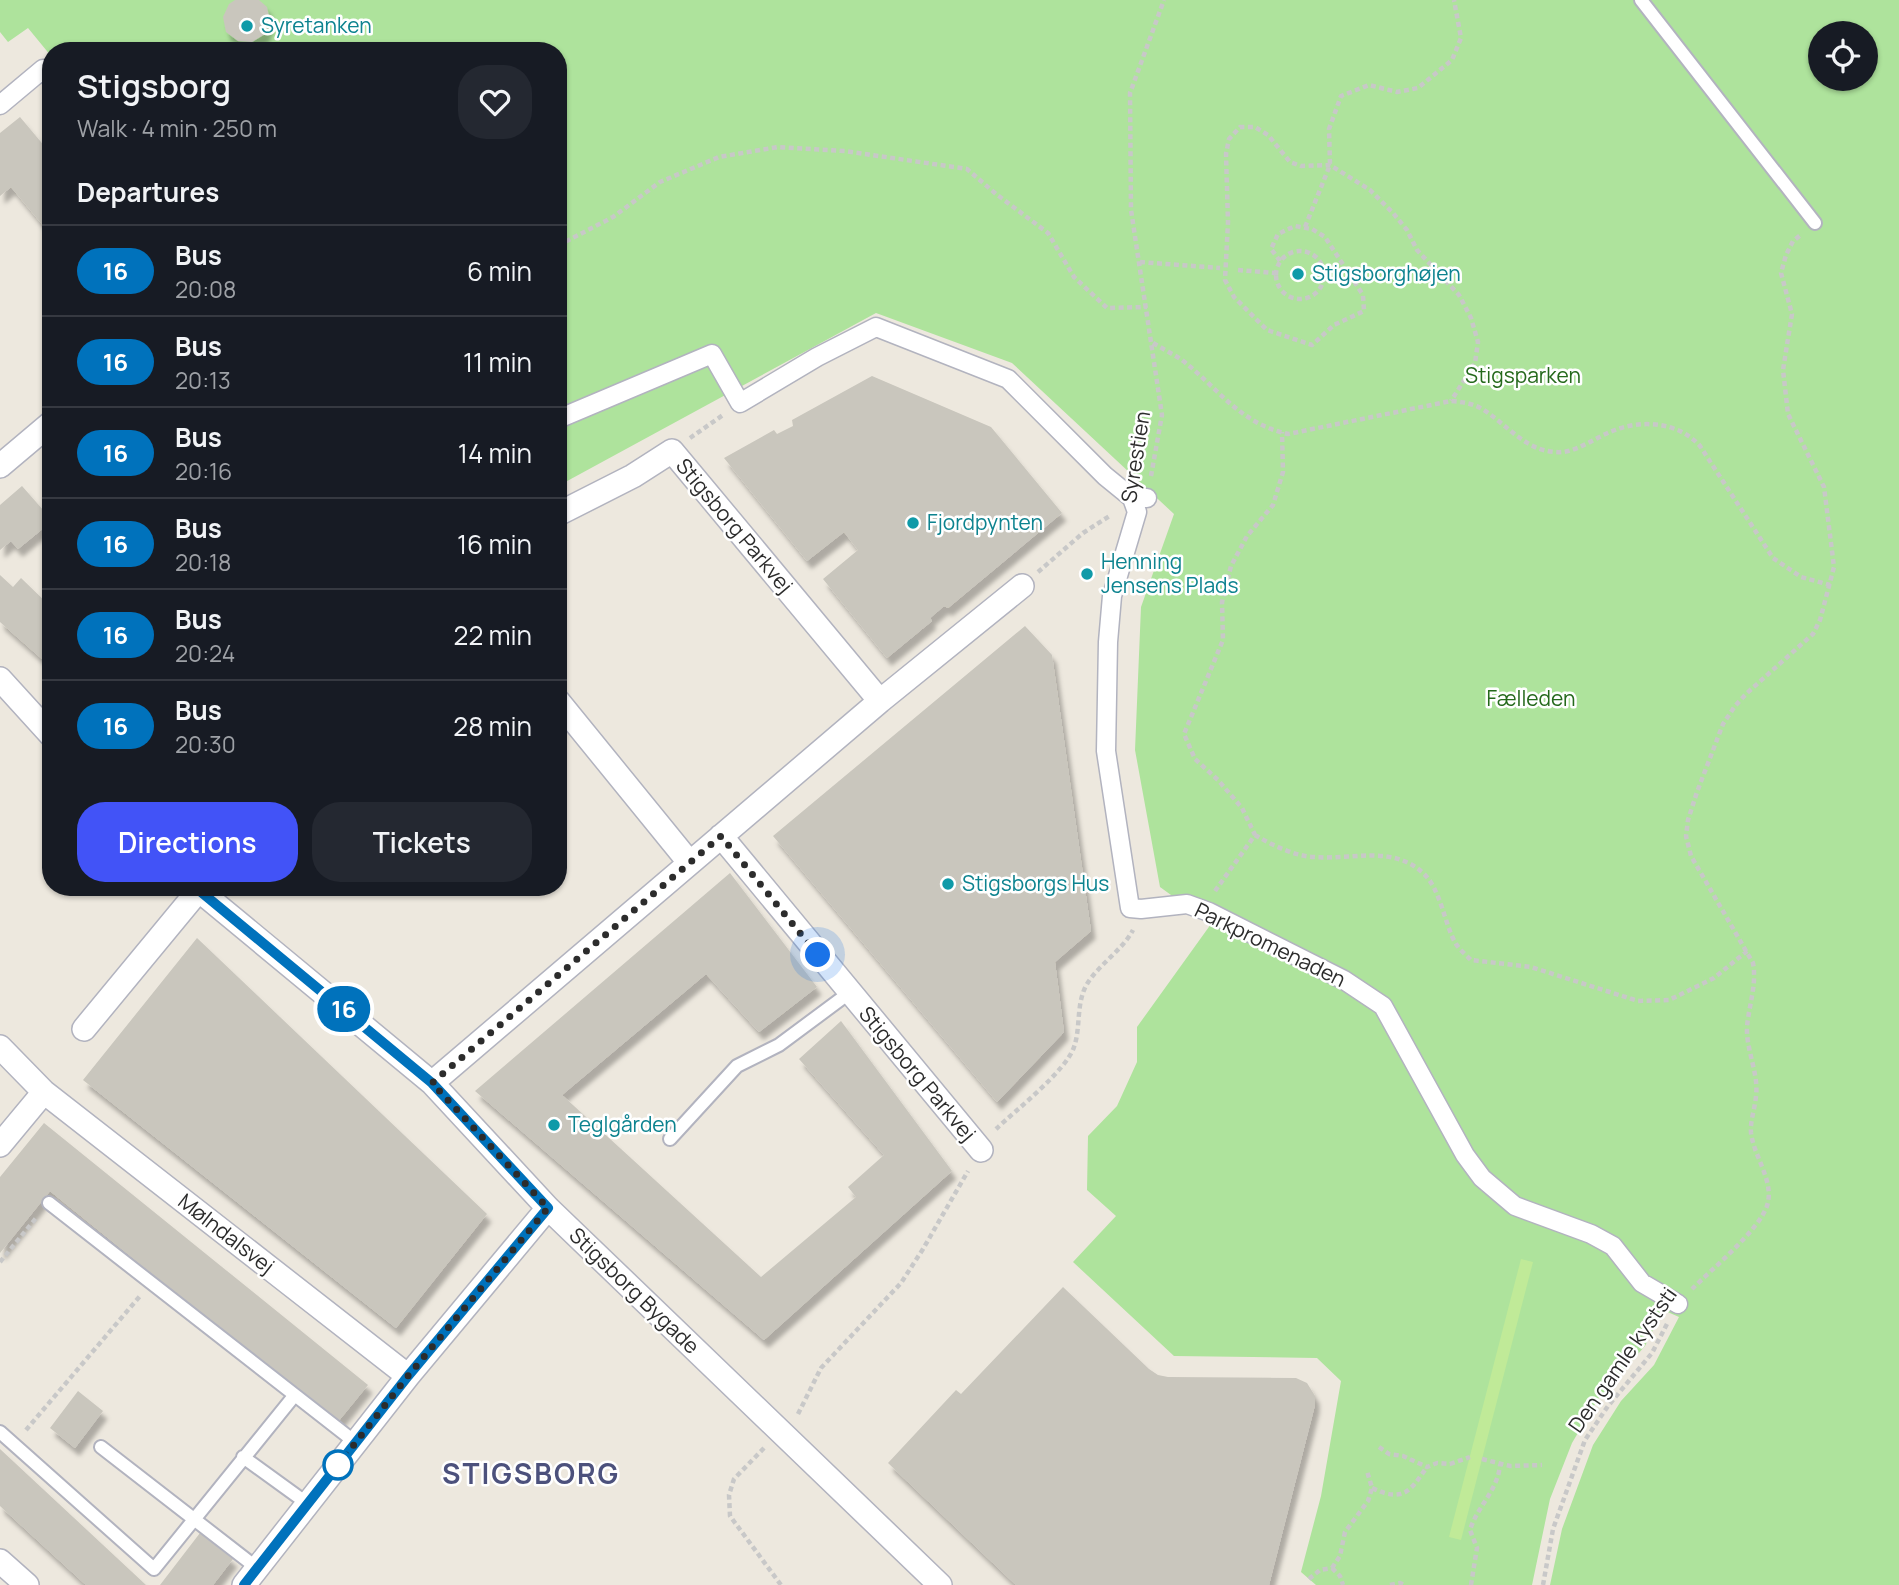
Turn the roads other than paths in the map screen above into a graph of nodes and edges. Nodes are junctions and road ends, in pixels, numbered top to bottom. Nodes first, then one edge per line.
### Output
1 (1641, 0) edge
2 (42, 70) edge
3 (0, 105) edge
4 (1815, 223) road end
5 (567, 415) edge
6 (42, 431) edge
7 (0, 466) edge
8 (567, 509) edge
9 (1022, 586) road end
10 (0, 678) edge
11 (880, 701) junction
12 (567, 712) edge
13 (42, 725) edge
14 (721, 836) junction
15 (689, 862) junction
16 (191, 896) edge
17 (205, 896) edge
18 (849, 993) junction
19 (84, 1029) dead end
20 (0, 1047) edge
21 (432, 1083) junction
22 (44, 1092) junction
23 (670, 1139) dead end
24 (0, 1145) edge
25 (981, 1150) dead end
26 (49, 1203) road end
27 (548, 1208) junction
28 (1678, 1304) road end
29 (408, 1376) junction
30 (294, 1396) junction
31 (0, 1432) edge
32 (355, 1442) junction
33 (101, 1447) dead end
34 (243, 1457) junction
35 (307, 1504) junction
36 (194, 1517) junction
37 (0, 1561) edge
38 (251, 1576) edge
39 (27, 1585) edge
40 (940, 1585) edge

1 - 4 lane
2 - 3 street
5 - 28 street, Parkpromenaden
6 - 7 street
8 - 11 street, Stigsborg Parkvej
9 - 11 street
10 - 13 street
11 - 14 street
12 - 15 street
14 - 15 street
14 - 18 street, Stigsborg Parkvej
15 - 21 street
16 - 19 street, Stigsborg Bygade
17 - 21 street, Stigsborg Bygade
18 - 23 lane
18 - 25 street, Stigsborg Parkvej
20 - 22 street, Mølndalsvej
21 - 27 street, Stigsborg Bygade
22 - 24 street
22 - 29 street, Mølndalsvej
26 - 30 lane
27 - 29 street
27 - 40 street, Stigsborg Bygade
29 - 32 street
30 - 32 lane
30 - 34 lane
31 - 36 lane
32 - 35 street
33 - 36 lane
34 - 35 lane
34 - 36 lane
35 - 38 street
36 - 38 lane
37 - 39 street

